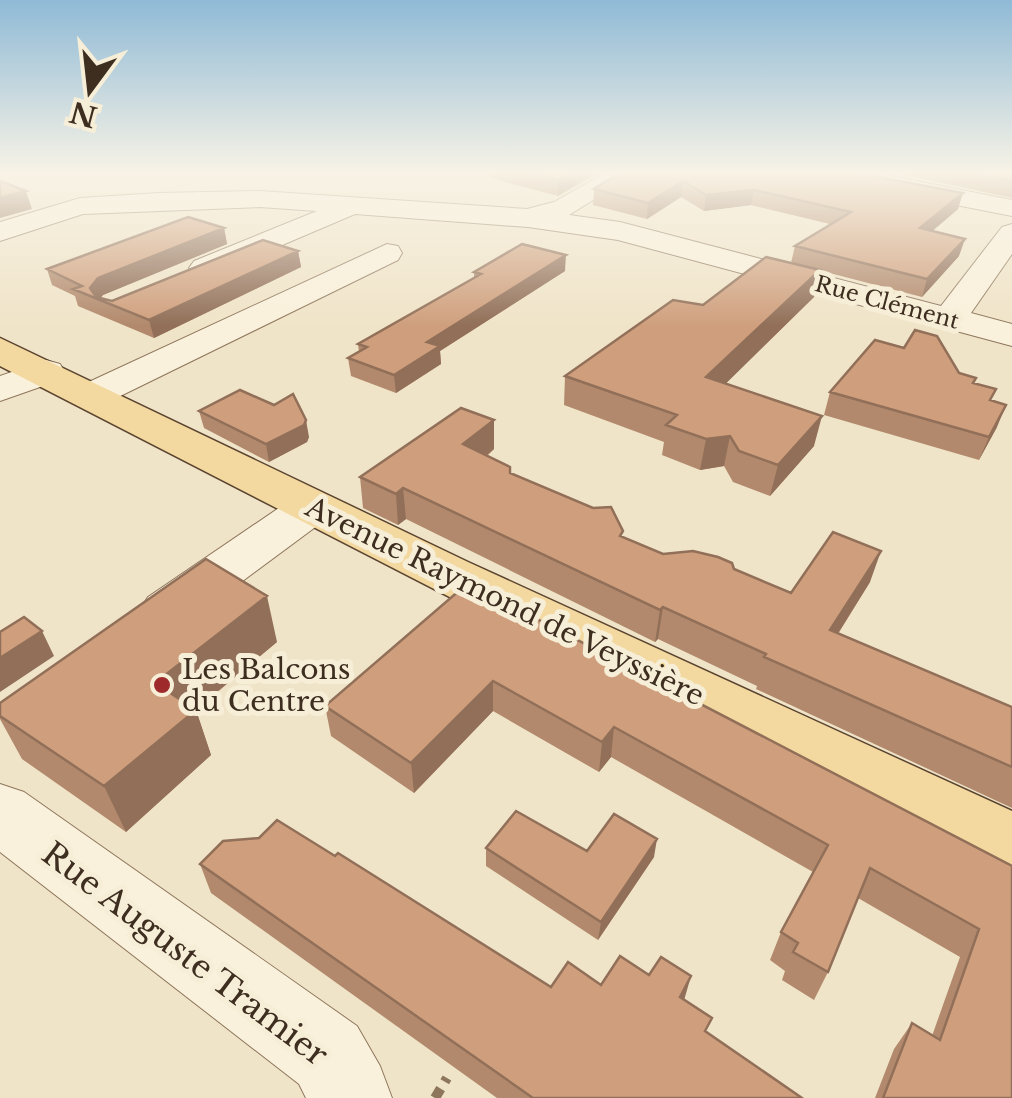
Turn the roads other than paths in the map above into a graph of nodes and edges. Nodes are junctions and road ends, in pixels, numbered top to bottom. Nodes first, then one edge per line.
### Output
1 (311, 223) edge
2 (565, 223) edge
3 (1012, 233) edge
4 (387, 253) dead end
5 (170, 282) edge
6 (950, 319) junction
7 (1012, 336) edge
8 (34, 376) edge
9 (312, 507) junction
10 (122, 642) edge
11 (0, 814) edge
12 (1012, 848) edge
13 (354, 1097) edge

1 - 5 street
2 - 6 street, Rue Clément
3 - 6 street
4 - 8 street
6 - 7 street, Rue Clément
8 - 9 main road, Avenue Raymond de Veyssière
9 - 10 street
9 - 12 main road, Avenue Raymond de Veyssière
11 - 13 street, Rue Auguste Tramier

